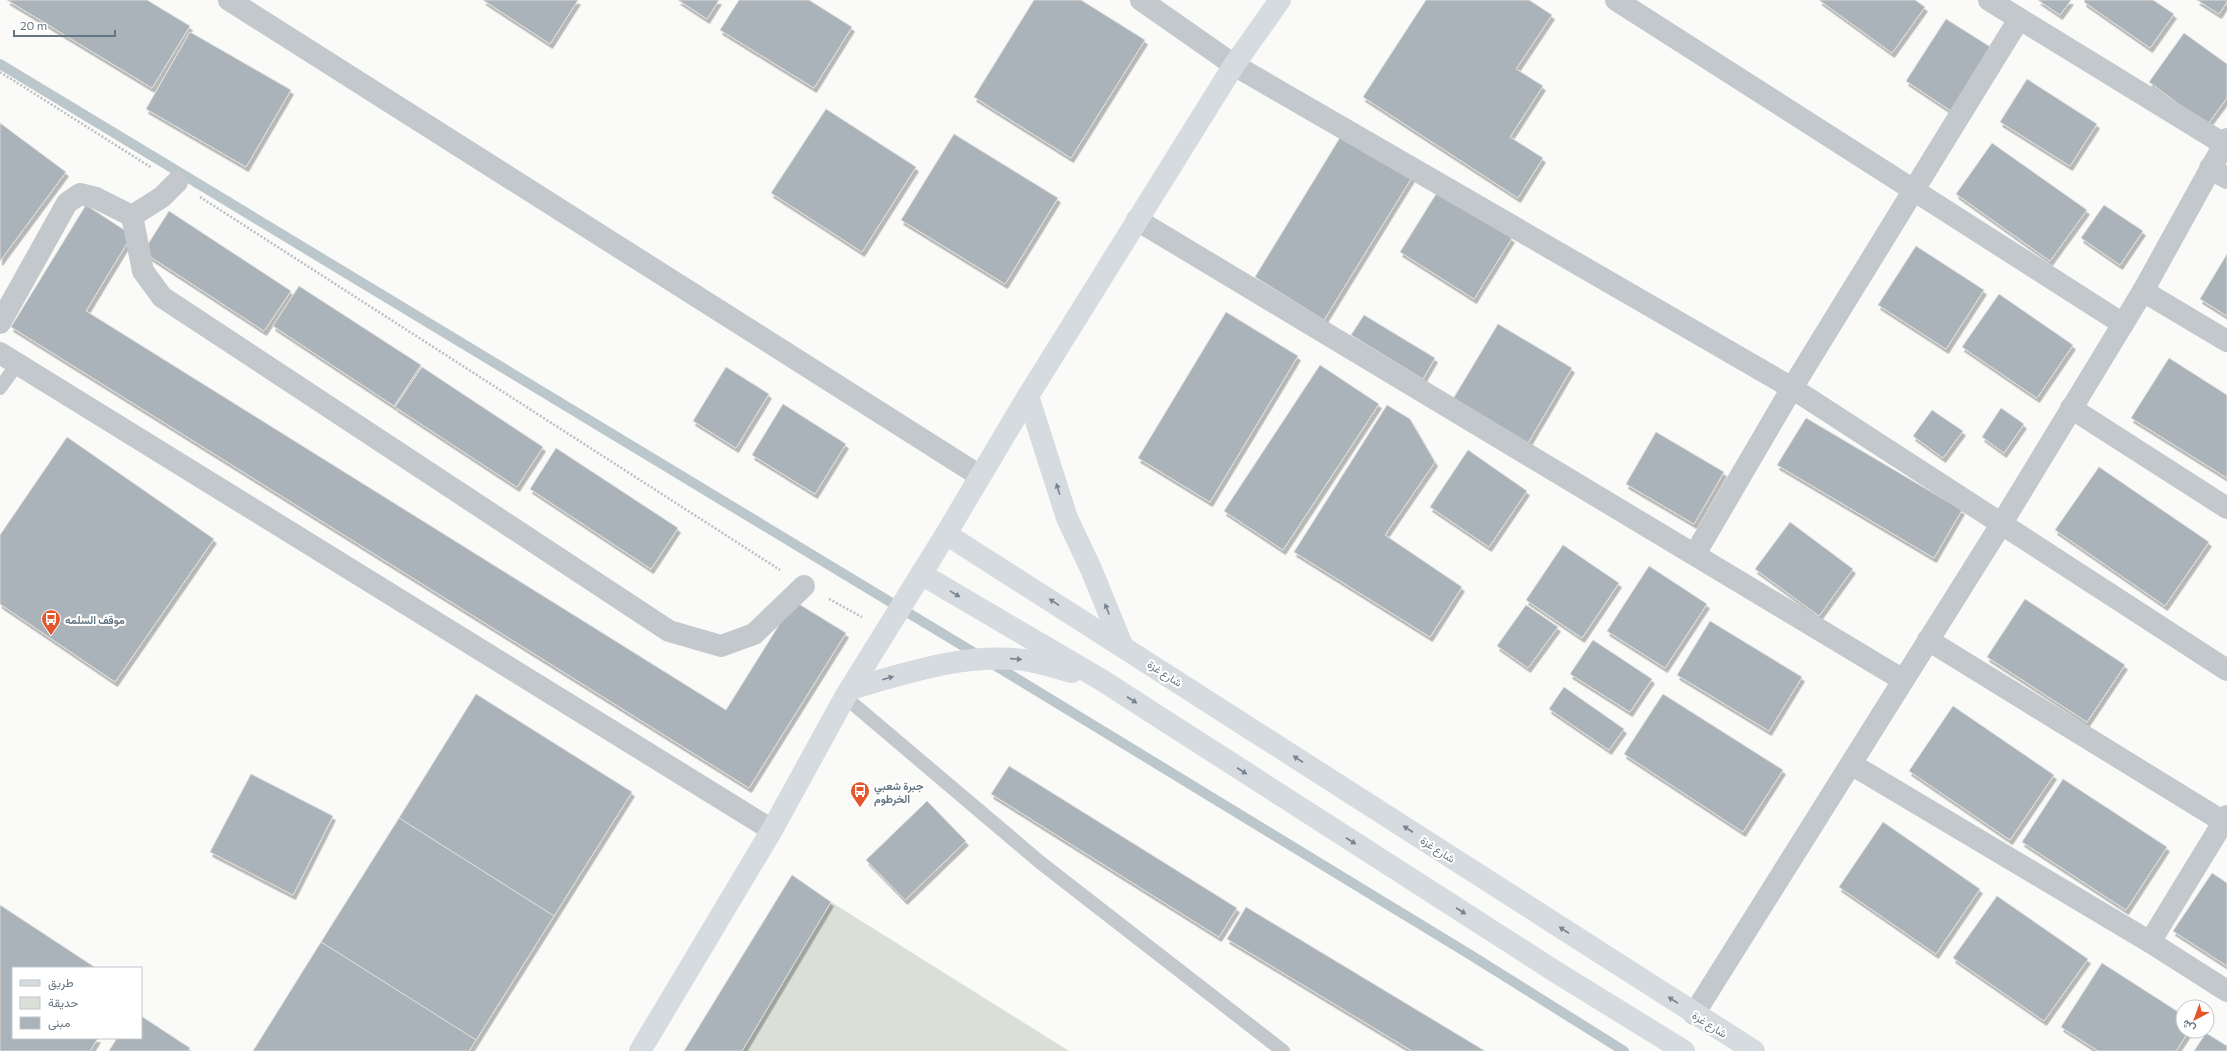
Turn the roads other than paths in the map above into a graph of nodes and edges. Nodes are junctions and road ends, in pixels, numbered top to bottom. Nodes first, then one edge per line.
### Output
1 (229, 0) edge
2 (1141, 0) edge
3 (1280, 0) edge
4 (1616, 0) edge
5 (1989, 0) edge
6 (2019, 19) junction
7 (1234, 65) junction
8 (2226, 141) edge
9 (2218, 173) edge
10 (177, 182) road end
11 (1912, 189) junction
12 (132, 216) junction
13 (1137, 220) junction
14 (2143, 291) junction
15 (0, 322) edge
16 (2123, 324) junction
17 (2227, 341) edge
18 (9, 358) edge
19 (0, 388) edge
20 (1792, 388) junction
21 (1028, 396) junction
22 (2071, 408) junction
23 (980, 476) junction
24 (2227, 508) edge
25 (2002, 523) junction
26 (946, 534) junction
27 (1695, 554) junction
28 (921, 574) junction
29 (804, 586) road end
30 (1928, 640) junction
31 (1122, 645) junction
32 (2227, 670) edge
33 (1100, 679) junction
34 (1903, 680) junction
35 (848, 693) junction
36 (1851, 764) junction
37 (2226, 821) edge
38 (772, 830) junction
39 (2150, 942) junction
40 (2227, 991) edge
41 (1694, 1014) junction
42 (640, 1051) edge
43 (1283, 1051) edge
44 (1684, 1051) edge
45 (1754, 1051) edge

1 - 23 street
2 - 7 street
3 - 7 main road
4 - 11 street
5 - 6 street
6 - 8 street
6 - 11 street
7 - 13 main road
7 - 20 street
8 - 9 street
9 - 14 street
10 - 12 street
11 - 16 street
11 - 20 street
12 - 15 street
12 - 29 street
13 - 21 main road
13 - 27 street
14 - 16 street
14 - 17 street
16 - 22 street
18 - 19 lane
18 - 38 street
20 - 25 street
20 - 27 street
21 - 23 main road
31 -> 21 main road
22 - 24 street
22 - 25 street
23 - 26 main road
25 - 30 street
25 - 32 street
26 - 28 main road
31 -> 26 main road, شارع غزة
27 - 34 street
28 -> 33 main road
28 - 35 main road
30 - 34 street
30 - 37 street
41 -> 31 main road, شارع غزة
35 -> 33 main road
33 -> 44 main road
34 - 36 street
35 - 38 main road
35 - 43 lane
36 - 39 street
36 - 41 street
37 - 39 street
38 - 42 main road
39 - 40 street
41 - 45 main road, شارع غزة

